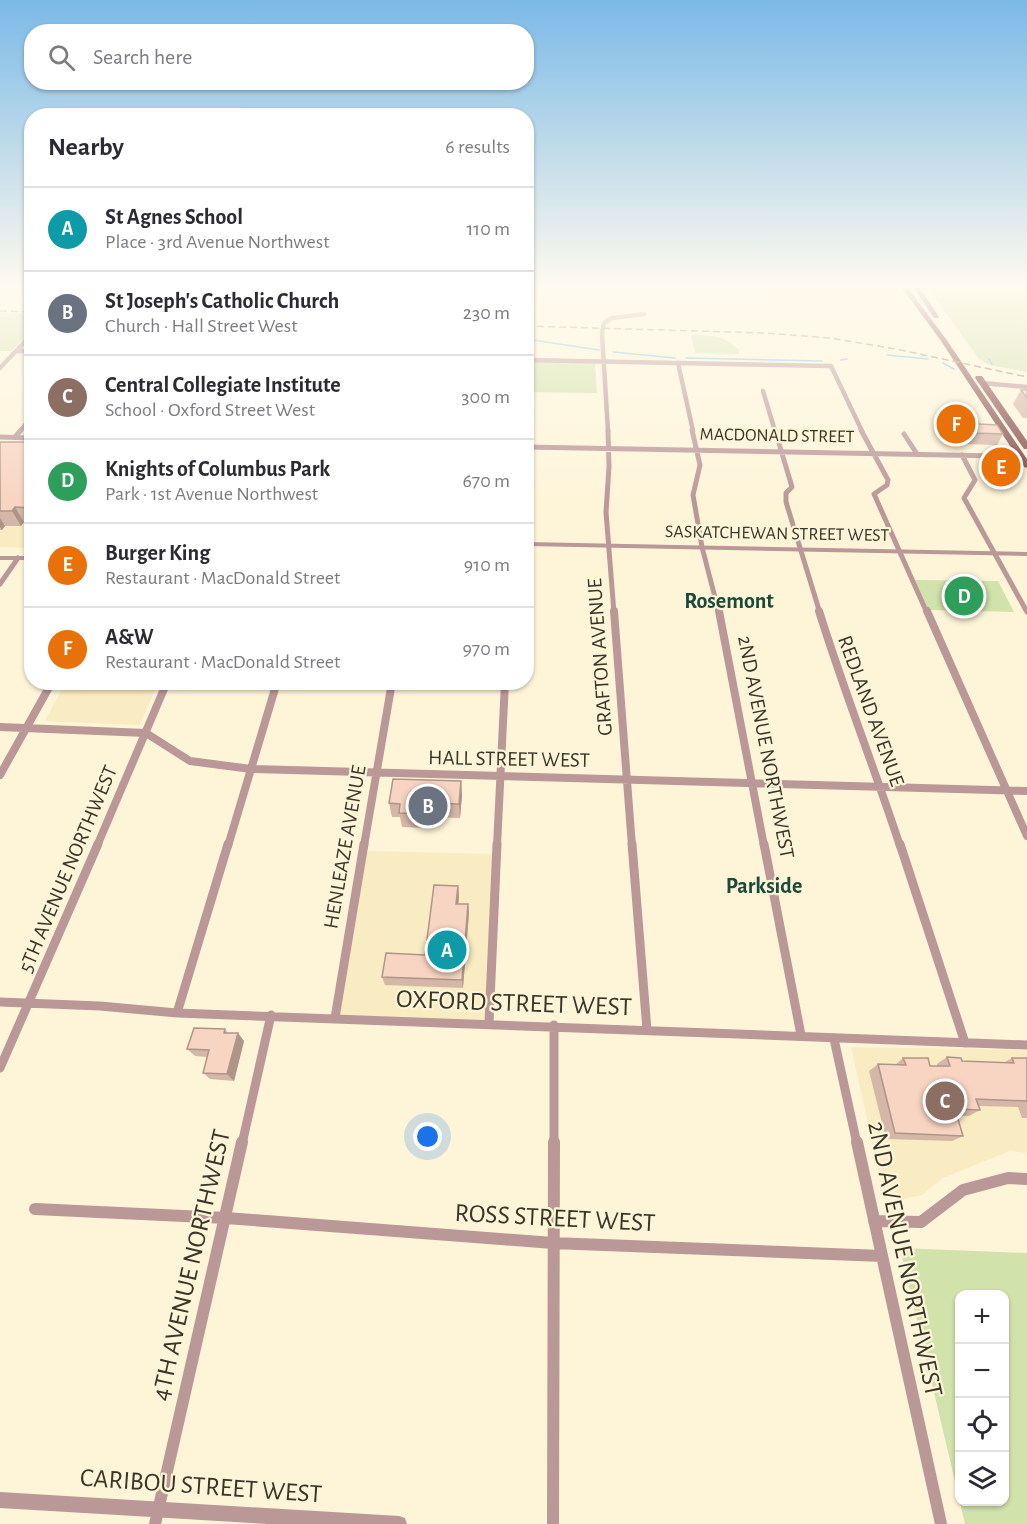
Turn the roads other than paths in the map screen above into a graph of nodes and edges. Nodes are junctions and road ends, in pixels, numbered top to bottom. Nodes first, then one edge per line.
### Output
1 (957, 359) edge
2 (966, 359) edge
3 (534, 360) edge
4 (604, 361) junction
5 (678, 363) junction
6 (982, 383) junction
7 (1027, 387) edge
8 (763, 391) dead end
9 (24, 427) edge
10 (904, 434) dead end
11 (0, 437) edge
12 (15, 438) junction
13 (24, 438) edge
14 (534, 447) edge
15 (1027, 447) edge
16 (608, 448) junction
17 (697, 450) junction
18 (782, 452) junction
19 (872, 453) junction
20 (916, 454) junction
21 (962, 455) junction
22 (1005, 456) edge
23 (1021, 456) edge
24 (1027, 465) edge
25 (534, 544) edge
26 (610, 545) junction
27 (702, 547) junction
28 (800, 549) junction
29 (901, 552) junction
30 (994, 554) junction
31 (1027, 554) edge
32 (0, 558) edge
33 (18, 558) junction
34 (24, 558) edge
35 (0, 584) edge
36 (1027, 612) edge
37 (48, 690) edge
38 (164, 690) edge
39 (275, 690) edge
40 (391, 690) edge
41 (505, 690) edge
42 (0, 728) edge
43 (27, 728) junction
44 (146, 733) junction
45 (251, 769) junction
46 (376, 774) junction
47 (0, 775) edge
48 (501, 777) junction
49 (628, 781) junction
50 (753, 783) junction
51 (881, 788) junction
52 (1007, 791) junction
53 (1027, 791) edge
54 (1027, 836) edge
55 (0, 1002) edge
56 (30, 1003) junction
57 (177, 1013) junction
58 (271, 1015) junction
59 (335, 1018) junction
60 (489, 1023) junction
61 (554, 1025) junction
62 (647, 1030) junction
63 (801, 1035) junction
64 (834, 1039) junction
65 (965, 1042) junction
66 (1027, 1045) edge
67 (0, 1068) edge
68 (1027, 1179) edge
69 (34, 1209) dead end
70 (226, 1218) junction
71 (874, 1221) junction
72 (553, 1243) junction
73 (882, 1256) junction
74 (0, 1500) edge
75 (157, 1516) edge
76 (399, 1524) edge
77 (553, 1524) edge
78 (941, 1524) edge

1 - 23 main road
2 - 6 main road
3 - 4 street
4 - 5 street
4 - 16 street, GRAFTON AVENUE
5 - 17 street, 2ND AVENUE NORTHWEST
5 - 19 street
6 - 7 street
6 - 15 main road
8 - 18 street, REDLAND AVENUE
9 - 12 street
10 - 20 street
11 - 12 street
12 - 13 street
14 - 16 street, MACDONALD STREET
16 - 17 street, MACDONALD STREET
16 - 26 street, GRAFTON AVENUE
17 - 18 street, MACDONALD STREET
17 - 27 street, 2ND AVENUE NORTHWEST
18 - 19 street, MACDONALD STREET
18 - 28 street, REDLAND AVENUE
19 - 20 street, MACDONALD STREET
19 - 29 street
20 - 21 street, MACDONALD STREET
21 - 22 street, MACDONALD STREET
21 - 30 street
23 - 24 main road
25 - 26 street, SASKATCHEWAN STREET WEST
26 - 27 street, SASKATCHEWAN STREET WEST
26 - 49 street, GRAFTON AVENUE
27 - 28 street, SASKATCHEWAN STREET WEST
27 - 50 street, 2ND AVENUE NORTHWEST
28 - 29 street, SASKATCHEWAN STREET WEST
28 - 51 street, REDLAND AVENUE
29 - 30 street, SASKATCHEWAN STREET WEST
29 - 52 street
30 - 31 street, SASKATCHEWAN STREET WEST
30 - 36 street
32 - 33 street
33 - 34 street
33 - 35 street
37 - 43 street
38 - 44 street, 5TH AVENUE NORTHWEST
39 - 45 street
40 - 46 street, HENLEAZE AVENUE
41 - 48 street
42 - 43 street, HALL STREET WEST
43 - 44 street, HALL STREET WEST
43 - 47 street
44 - 45 street, HALL STREET WEST
44 - 56 street, 5TH AVENUE NORTHWEST
45 - 46 street, HALL STREET WEST
45 - 57 street
46 - 48 street, HALL STREET WEST
46 - 59 street, HENLEAZE AVENUE
48 - 49 street, HALL STREET WEST
48 - 60 street
49 - 50 street, HALL STREET WEST
49 - 62 street, GRAFTON AVENUE
50 - 51 street, HALL STREET WEST
50 - 63 street, 2ND AVENUE NORTHWEST
51 - 52 street, HALL STREET WEST
51 - 65 street, REDLAND AVENUE
52 - 53 street, HALL STREET WEST
52 - 54 street
55 - 56 street, OXFORD STREET WEST
56 - 57 street, OXFORD STREET WEST
56 - 67 street, 5TH AVENUE NORTHWEST
57 - 58 street, OXFORD STREET WEST
58 - 59 street, OXFORD STREET WEST
58 - 70 street, 4TH AVENUE NORTHWEST
59 - 60 street, OXFORD STREET WEST
60 - 61 street, OXFORD STREET WEST
61 - 62 street, OXFORD STREET WEST
61 - 72 street
62 - 63 street, OXFORD STREET WEST
63 - 64 street, OXFORD STREET WEST
64 - 65 street, OXFORD STREET WEST
64 - 71 street, 2ND AVENUE NORTHWEST
65 - 66 street, OXFORD STREET WEST
68 - 71 street
69 - 70 street, ROSS STREET WEST
70 - 72 street, ROSS STREET WEST
70 - 75 street, 4TH AVENUE NORTHWEST
71 - 73 street, 2ND AVENUE NORTHWEST
72 - 73 street, ROSS STREET WEST
72 - 77 street
73 - 78 street, 2ND AVENUE NORTHWEST
74 - 75 street, CARIBOU STREET WEST
75 - 76 street, CARIBOU STREET WEST

